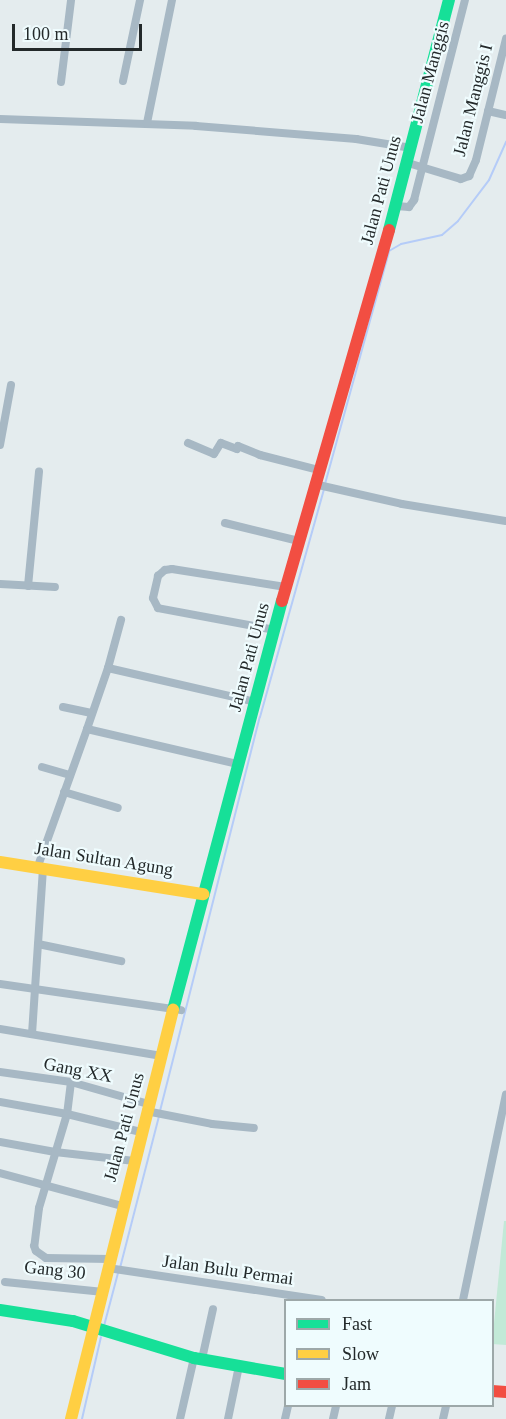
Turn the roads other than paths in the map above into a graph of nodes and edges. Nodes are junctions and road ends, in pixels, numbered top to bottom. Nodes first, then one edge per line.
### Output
1 (71, 0) edge
2 (140, 0) edge
3 (172, 0) edge
4 (449, 0) edge
5 (465, 0) edge
6 (506, 39) edge
7 (503, 68) edge
8 (123, 81) dead end
9 (61, 82) dead end
10 (488, 111) junction
11 (506, 115) edge
12 (0, 119) edge
13 (147, 123) junction
14 (411, 148) junction
15 (415, 165) junction
16 (11, 385) dead end
17 (188, 443) dead end
18 (0, 446) edge
19 (319, 470) junction
20 (39, 472) dead end
21 (320, 487) junction
22 (506, 521) edge
23 (225, 523) dead end
24 (299, 541) junction
25 (0, 584) edge
26 (28, 586) junction
27 (55, 587) dead end
28 (286, 587) junction
29 (121, 620) dead end
30 (275, 630) junction
31 (108, 668) junction
32 (255, 702) junction
33 (63, 707) dead end
34 (91, 713) junction
35 (87, 729) junction
36 (238, 765) junction
37 (42, 767) dead end
38 (70, 775) junction
39 (64, 792) junction
40 (118, 808) dead end
41 (1, 862) edge
42 (41, 866) junction
43 (203, 894) junction
44 (38, 944) junction
45 (121, 961) dead end
46 (0, 984) edge
47 (34, 989) junction
48 (176, 1009) junction
49 (0, 1029) edge
50 (32, 1034) junction
51 (162, 1056) junction
52 (0, 1072) edge
53 (71, 1082) junction
54 (506, 1094) edge
55 (0, 1102) edge
56 (154, 1111) junction
57 (67, 1114) junction
58 (254, 1128) dead end
59 (141, 1132) junction
60 (0, 1142) edge
61 (55, 1152) junction
62 (134, 1161) junction
63 (0, 1173) edge
64 (46, 1188) junction
65 (122, 1206) junction
66 (111, 1266) junction
67 (4, 1282) dead end
68 (103, 1292) junction
69 (315, 1299) edge
70 (463, 1299) edge
71 (213, 1309) dead end
72 (0, 1310) edge
73 (100, 1328) junction
74 (198, 1358) junction
75 (239, 1366) junction
76 (284, 1374) edge
77 (71, 1419) edge
78 (180, 1419) edge
79 (228, 1419) edge

1 - 9 street
2 - 8 street
3 - 13 street
4 - 14 main road, Jalan Pati Unus
5 - 15 street, Jalan Manggis
6 - 7 street, Jalan Manggis I
7 - 10 street, Jalan Manggis I
10 - 11 street
10 - 15 street, Jalan Manggis I
12 - 13 street
13 - 14 street
14 - 15 main road, Jalan Pati Unus
15 - 19 main road, Jalan Pati Unus
16 - 18 street
17 - 19 street
19 - 21 main road, Jalan Pati Unus
20 - 26 street
21 - 22 street
21 - 24 main road, Jalan Pati Unus
23 - 24 street
24 - 28 main road, Jalan Pati Unus
25 - 26 street
26 - 27 street
28 - 30 main road, Jalan Pati Unus
28 - 30 street
29 - 31 street
30 - 32 main road, Jalan Pati Unus
31 - 32 street
31 - 34 street
32 - 36 main road, Jalan Pati Unus
33 - 34 street
34 - 35 street
35 - 36 street
35 - 38 street
36 - 43 main road, Jalan Pati Unus
37 - 38 street
38 - 39 street
39 - 40 street
39 - 42 street
41 - 42 main road, Jalan Sultan Agung
42 - 43 main road, Jalan Sultan Agung
42 - 44 street
43 - 48 main road, Jalan Pati Unus
44 - 45 street
44 - 47 street
46 - 47 street
47 - 48 street
47 - 50 street
48 - 51 main road, Jalan Pati Unus
49 - 50 street
50 - 51 street
51 - 56 main road, Jalan Pati Unus
52 - 53 street, Gang XX
53 - 56 street, Gang XX
53 - 57 street
54 - 70 street
55 - 57 street
56 - 58 street, Gang XX
56 - 59 main road, Jalan Pati Unus
57 - 59 street
57 - 61 street
59 - 62 main road, Jalan Pati Unus
60 - 61 street
61 - 62 street
61 - 64 street
62 - 65 main road, Jalan Pati Unus
63 - 64 street
64 - 65 street
64 - 66 street, Jalan Bulu Permai
65 - 66 main road, Jalan Pati Unus
66 - 68 main road, Jalan Pati Unus
66 - 69 street, Jalan Bulu Permai
67 - 68 street, Gang 30
68 - 73 main road, Jalan Pati Unus
71 - 74 street
72 - 73 main road
73 - 74 main road
73 - 77 main road, Jalan Pati Unus
74 - 75 main road
74 - 78 street
75 - 76 main road
75 - 79 street

